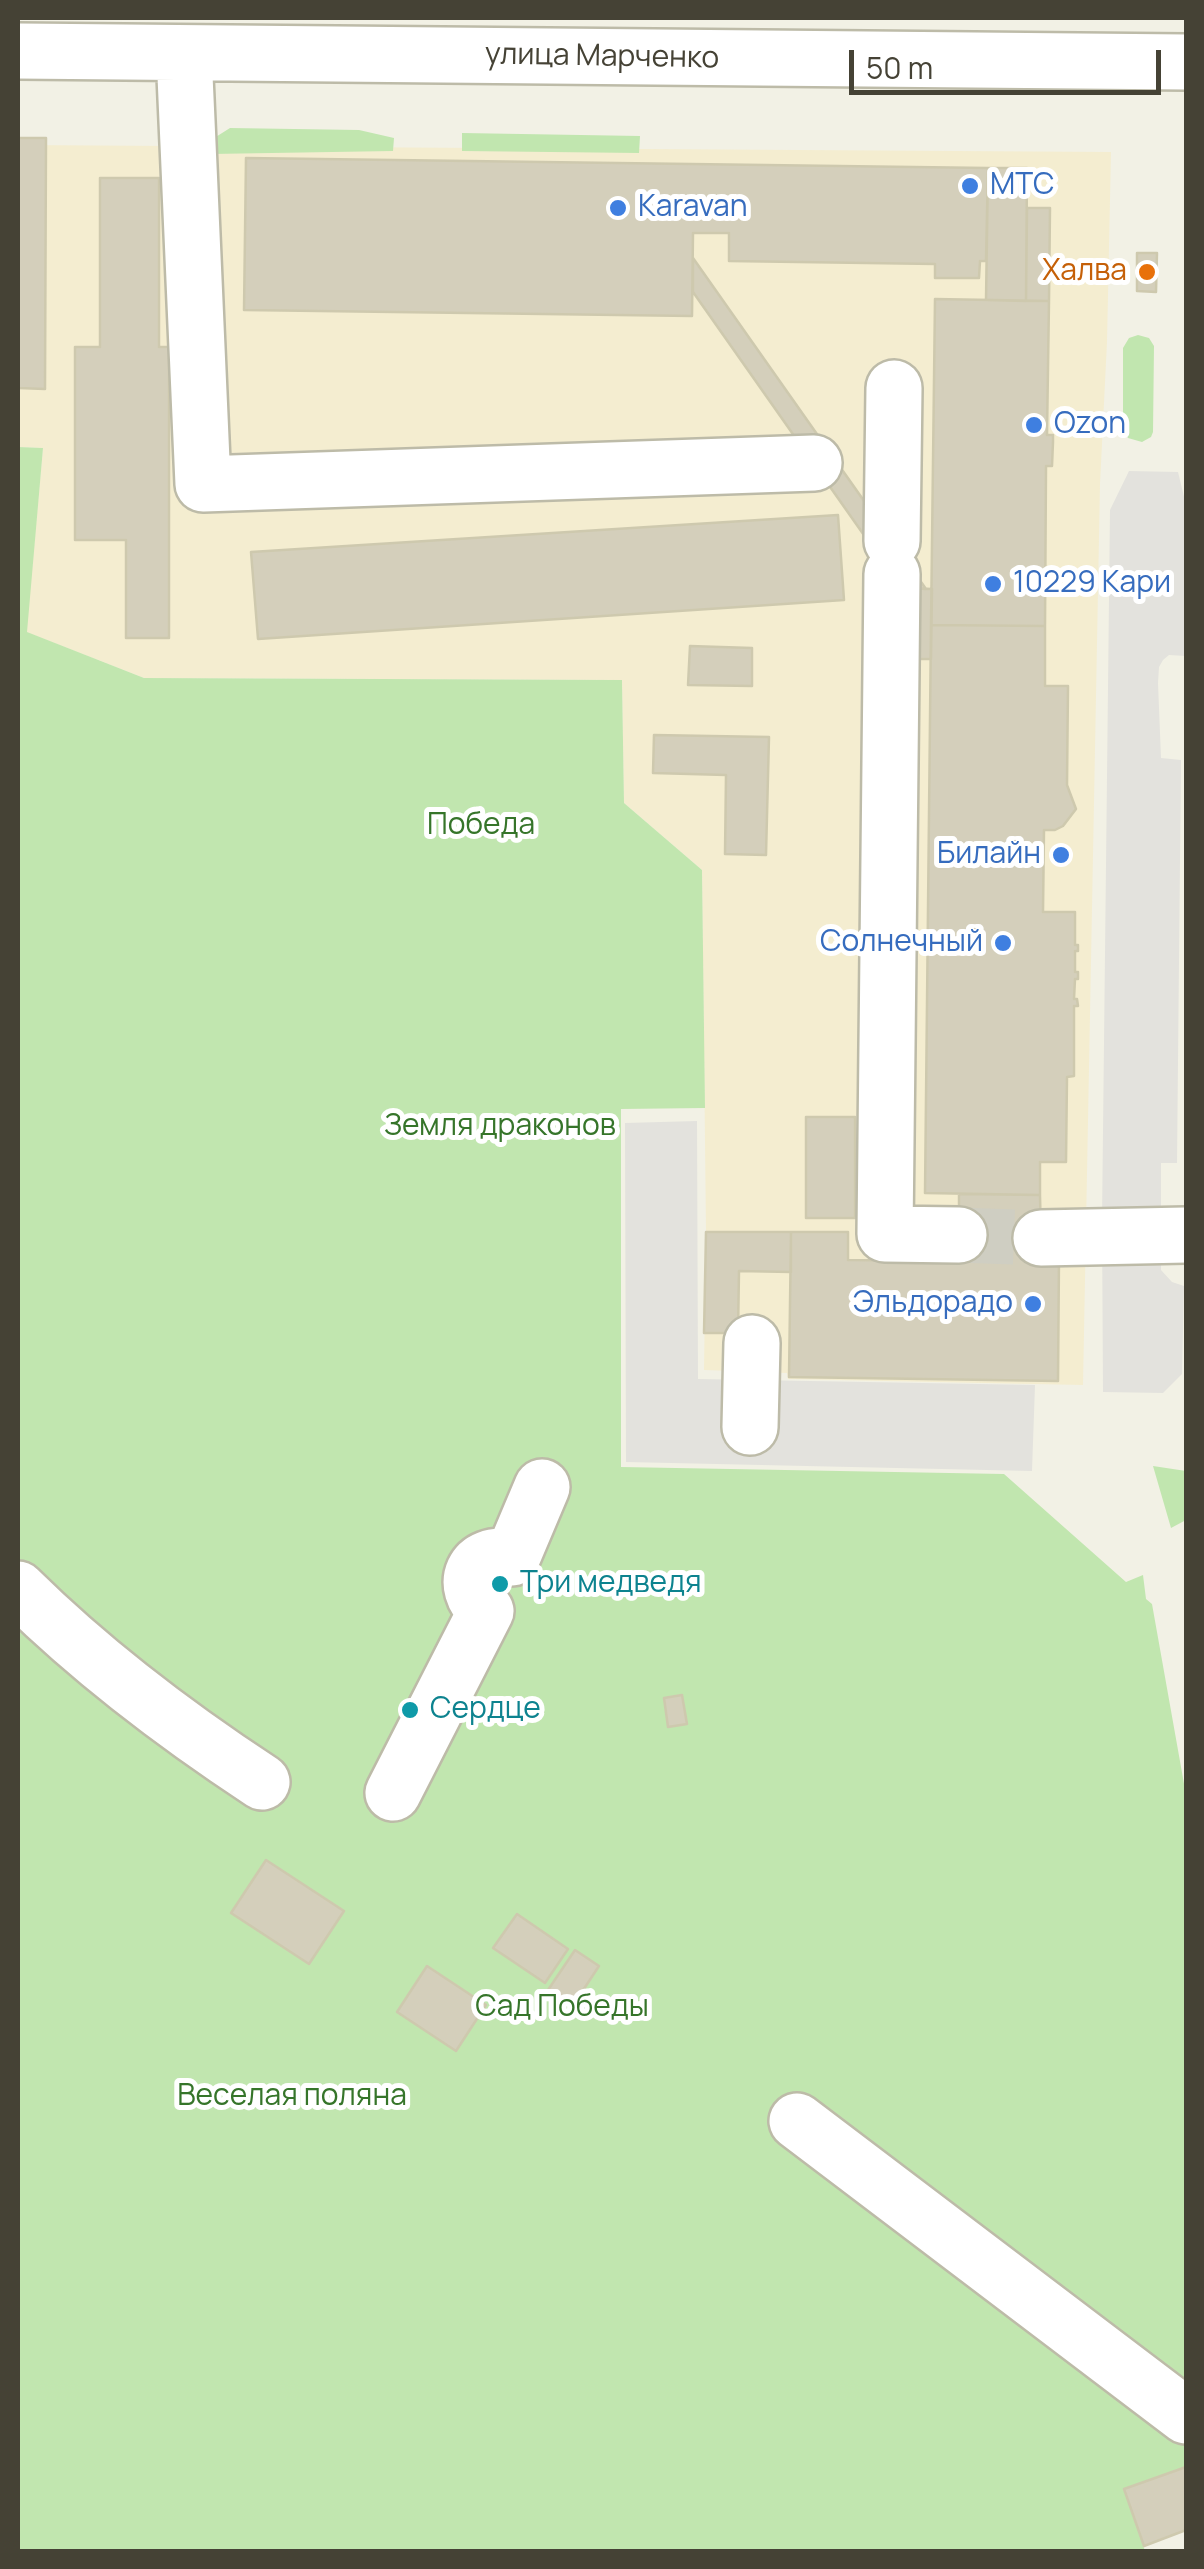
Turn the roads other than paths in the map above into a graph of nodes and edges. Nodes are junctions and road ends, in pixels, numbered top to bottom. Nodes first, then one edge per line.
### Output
1 (267, 36) edge
2 (791, 38) edge
3 (18, 51) edge
4 (184, 53) junction
5 (1186, 62) edge
6 (894, 388) dead end
7 (893, 459) junction
8 (959, 1235) tunnel mouth
9 (1186, 1235) edge
10 (1041, 1238) tunnel mouth
11 (752, 1343) dead end
12 (750, 1427) dead end
13 (542, 1487) dead end
14 (18, 1589) edge
15 (262, 1782) dead end
16 (393, 1792) dead end
17 (797, 2121) dead end
18 (1186, 2416) edge

1 - 2 street, улица Марченко
1 - 4 street, улица Марченко
2 - 5 street, улица Марченко
3 - 4 street, улица Марченко
4 - 7 street
6 - 7 street
7 - 8 street
9 - 10 street
11 - 12 street
13 - 16 street
14 - 15 street
17 - 18 street

